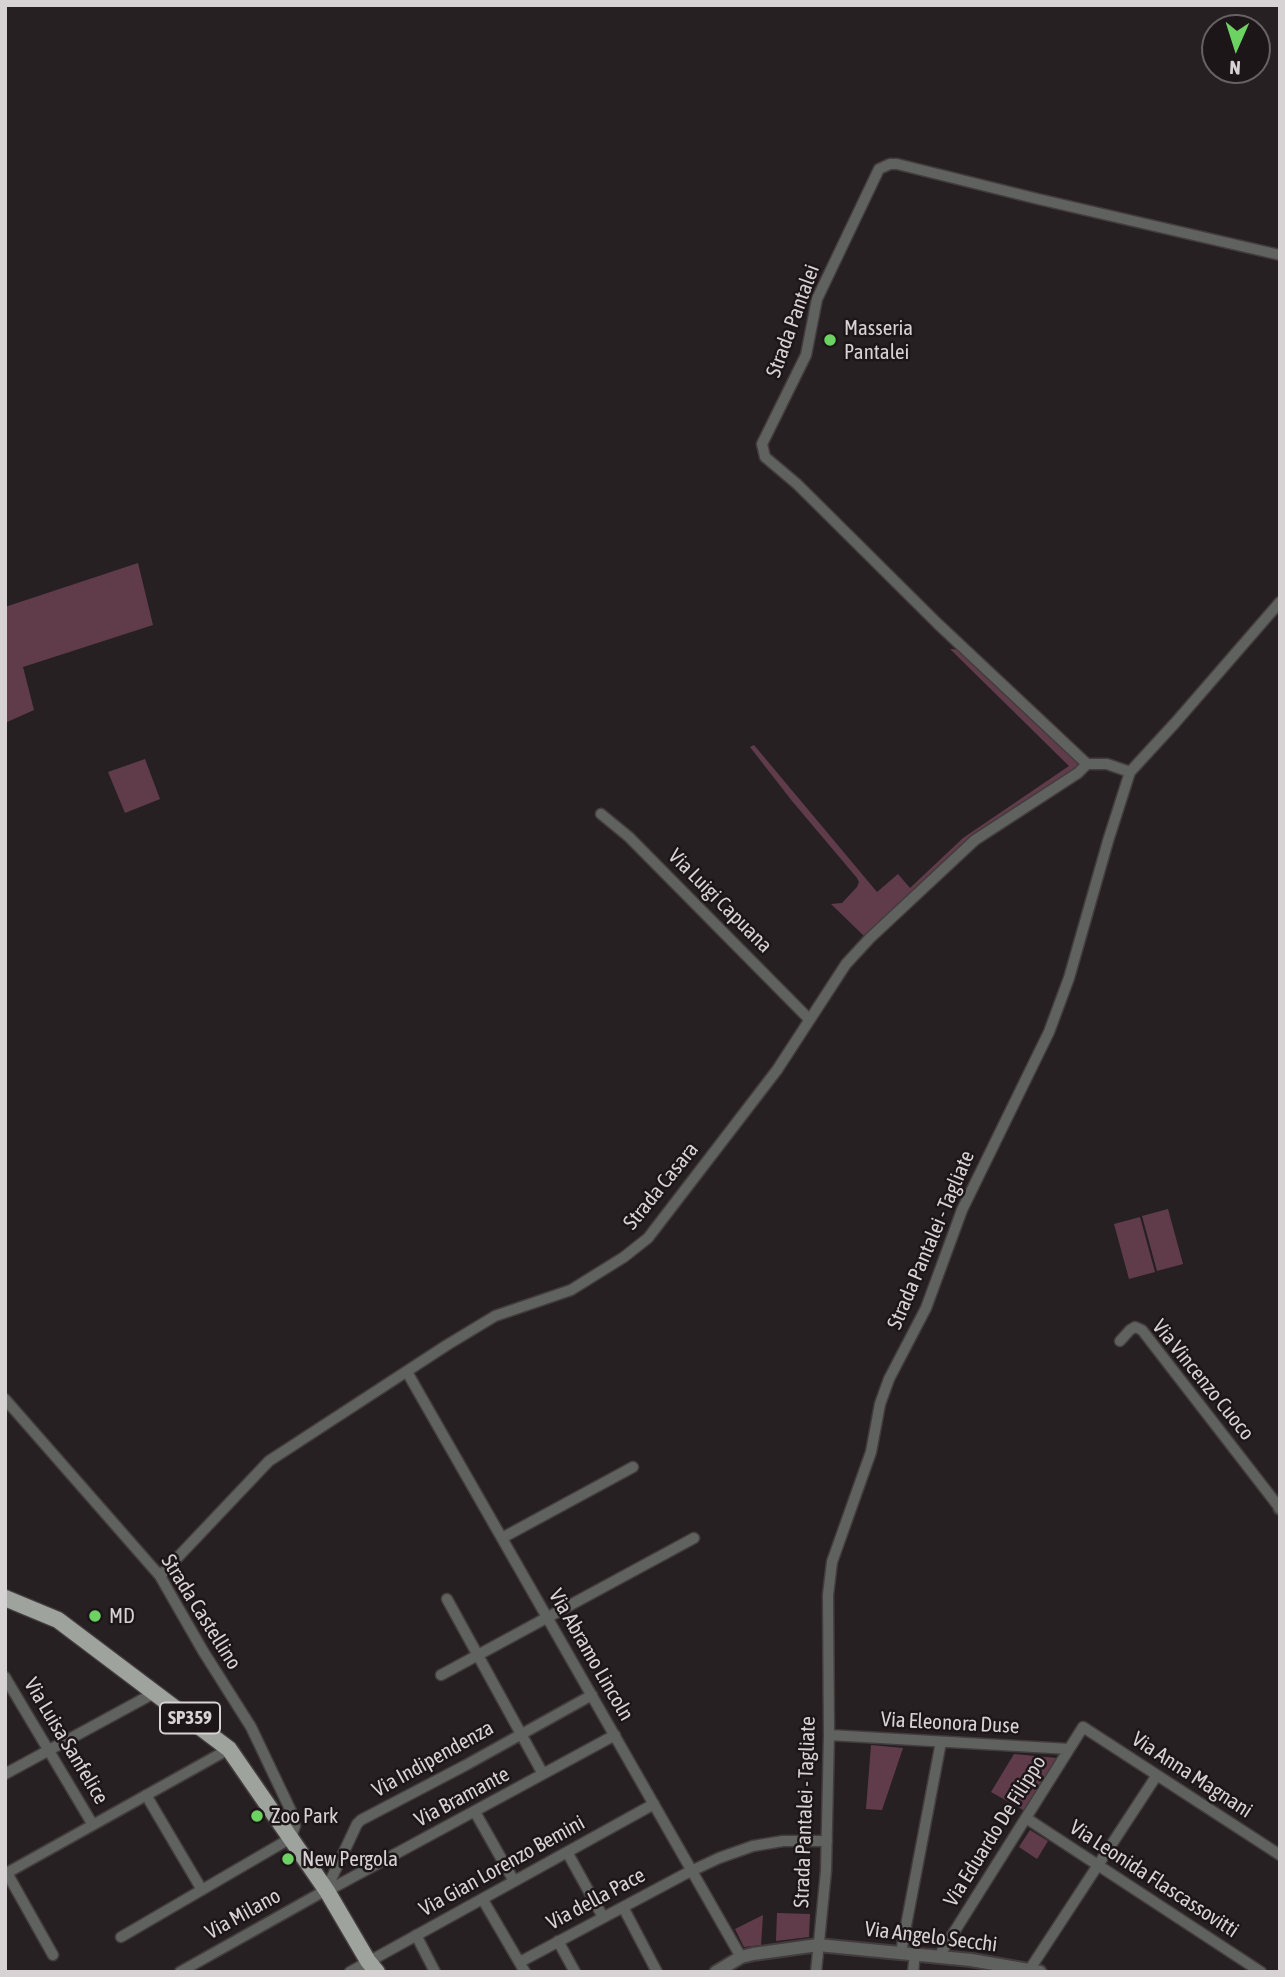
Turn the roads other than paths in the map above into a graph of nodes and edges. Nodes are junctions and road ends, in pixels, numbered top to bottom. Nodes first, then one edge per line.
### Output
1 (1280, 255) edge
2 (1280, 602) edge
3 (1087, 764) junction
4 (1130, 772) junction
5 (601, 814) dead end
6 (809, 1019) junction
7 (1121, 1341) dead end
8 (407, 1372) junction
9 (5, 1399) edge
10 (633, 1467) dead end
11 (1280, 1507) edge
12 (502, 1538) junction
13 (694, 1538) dead end
14 (160, 1576) junction
15 (5, 1598) edge
16 (447, 1599) dead end
17 (548, 1618) junction
18 (478, 1656) junction
19 (441, 1675) dead end
20 (5, 1677) edge
21 (156, 1692) junction
22 (592, 1695) junction
23 (1083, 1727) joint
24 (520, 1733) junction
25 (615, 1735) junction
26 (828, 1735) junction
27 (942, 1742) junction
28 (229, 1749) junction
29 (1069, 1749) junction
30 (49, 1750) junction
31 (5, 1774) edge
32 (543, 1774) junction
33 (1157, 1775) junction
34 (146, 1795) junction
35 (654, 1804) junction
36 (475, 1812) junction
37 (1026, 1818) junction
38 (93, 1825) junction
39 (291, 1838) junction
40 (827, 1840) junction
41 (567, 1852) junction
42 (1280, 1855) edge
43 (1098, 1865) junction
44 (692, 1870) junction
45 (6, 1874) edge
46 (514, 1881) junction
47 (202, 1890) junction
48 (326, 1891) junction
49 (483, 1900) junction
50 (624, 1907) junction
51 (603, 1917) junction
52 (416, 1935) junction
53 (121, 1937) dead end
54 (558, 1941) junction
55 (818, 1945) junction
56 (901, 1952) junction
57 (915, 1954) junction
58 (53, 1955) dead end
59 (939, 1956) junction
60 (741, 1958) junction
61 (522, 1967) edge
62 (372, 1968) edge
63 (1032, 1971) edge
64 (180, 1972) edge
65 (350, 1972) edge
66 (435, 1972) edge
67 (575, 1972) edge
68 (657, 1972) edge
69 (716, 1972) edge
70 (816, 1972) edge
71 (913, 1972) edge
72 (1261, 1972) edge

1 - 3 street, Strada Pantalei
2 - 4 street
3 - 4 street
3 - 6 street, Strada Casara
4 - 26 street, Strada Pantalei - Tagliate
5 - 6 street, Via Luigi Capuana
6 - 8 street, Strada Casara
7 - 11 street, Via Vincenzo Cuoco
8 - 12 street, Via Abramo Lincoln
8 - 14 street, Strada Casara
9 - 14 street, Strada Castellino
10 - 12 street
12 - 17 street, Via Abramo Lincoln
13 - 17 street
14 - 39 street, Strada Castellino
15 - 21 main road, SP359
16 - 18 street
17 - 18 street
17 - 22 street, Via Abramo Lincoln
18 - 19 street
18 - 24 street
20 - 30 street, Via Luisa Sanfelice
21 - 28 main road, SP359
21 - 30 street
22 - 24 street, Via Indipendenza
22 - 25 street, Via Abramo Lincoln
23 - 29 street, Via Eduardo De Filippo
23 - 33 street, Via Anna Magnani
24 - 32 street
24 - 48 street, Via Indipendenza
25 - 32 street, Via Bramante
25 - 35 street, Via Abramo Lincoln
26 - 27 street, Via Eleonora Duse
26 - 40 street, Strada Pantalei - Tagliate
27 - 29 street, Via Eleonora Duse
27 - 56 street
28 - 34 street
28 - 39 main road, SP359
29 - 37 street, Via Eduardo De Filippo
30 - 31 street
30 - 38 street, Via Luisa Sanfelice
32 - 36 street, Via Bramante
33 - 42 street, Via Anna Magnani
33 - 43 street
34 - 38 street
34 - 47 street
35 - 41 street, Via Gian Lorenzo Bemini
35 - 44 street, Via Abramo Lincoln
36 - 46 street
36 - 48 street, Via Bramante
37 - 43 street, Via Leonida Flascassovitti
37 - 59 street, Via Eduardo De Filippo
38 - 45 street
39 - 47 street
39 - 48 main road, SP359
40 - 44 street, Via della Pace
40 - 55 street, Strada Pantalei - Tagliate
41 - 46 street, Via Gian Lorenzo Bemini
41 - 51 street
43 - 63 street
43 - 72 street, Via Leonida Flascassovitti
44 - 50 street, Via della Pace
44 - 60 street, Via Abramo Lincoln
45 - 58 street
46 - 49 street, Via Gian Lorenzo Bemini
47 - 53 street
48 - 62 main road, SP359
48 - 64 street, Via Milano
49 - 52 street, Via Gian Lorenzo Bemini
49 - 61 street
50 - 51 street, Via della Pace
50 - 68 street
51 - 54 street, Via della Pace
52 - 62 street, Via Gian Lorenzo Bemini
52 - 66 street
54 - 61 street, Via della Pace
54 - 67 street
55 - 56 street, Via Angelo Secchi
55 - 60 street, Via Angelo Secchi
55 - 70 street, Strada Pantalei - Tagliate
56 - 57 street, Via Angelo Secchi
57 - 59 street, Via Angelo Secchi
57 - 71 street
59 - 63 street, Via Angelo Secchi
60 - 69 street, Via Angelo Secchi
62 - 65 street, Via Gian Lorenzo Bemini

